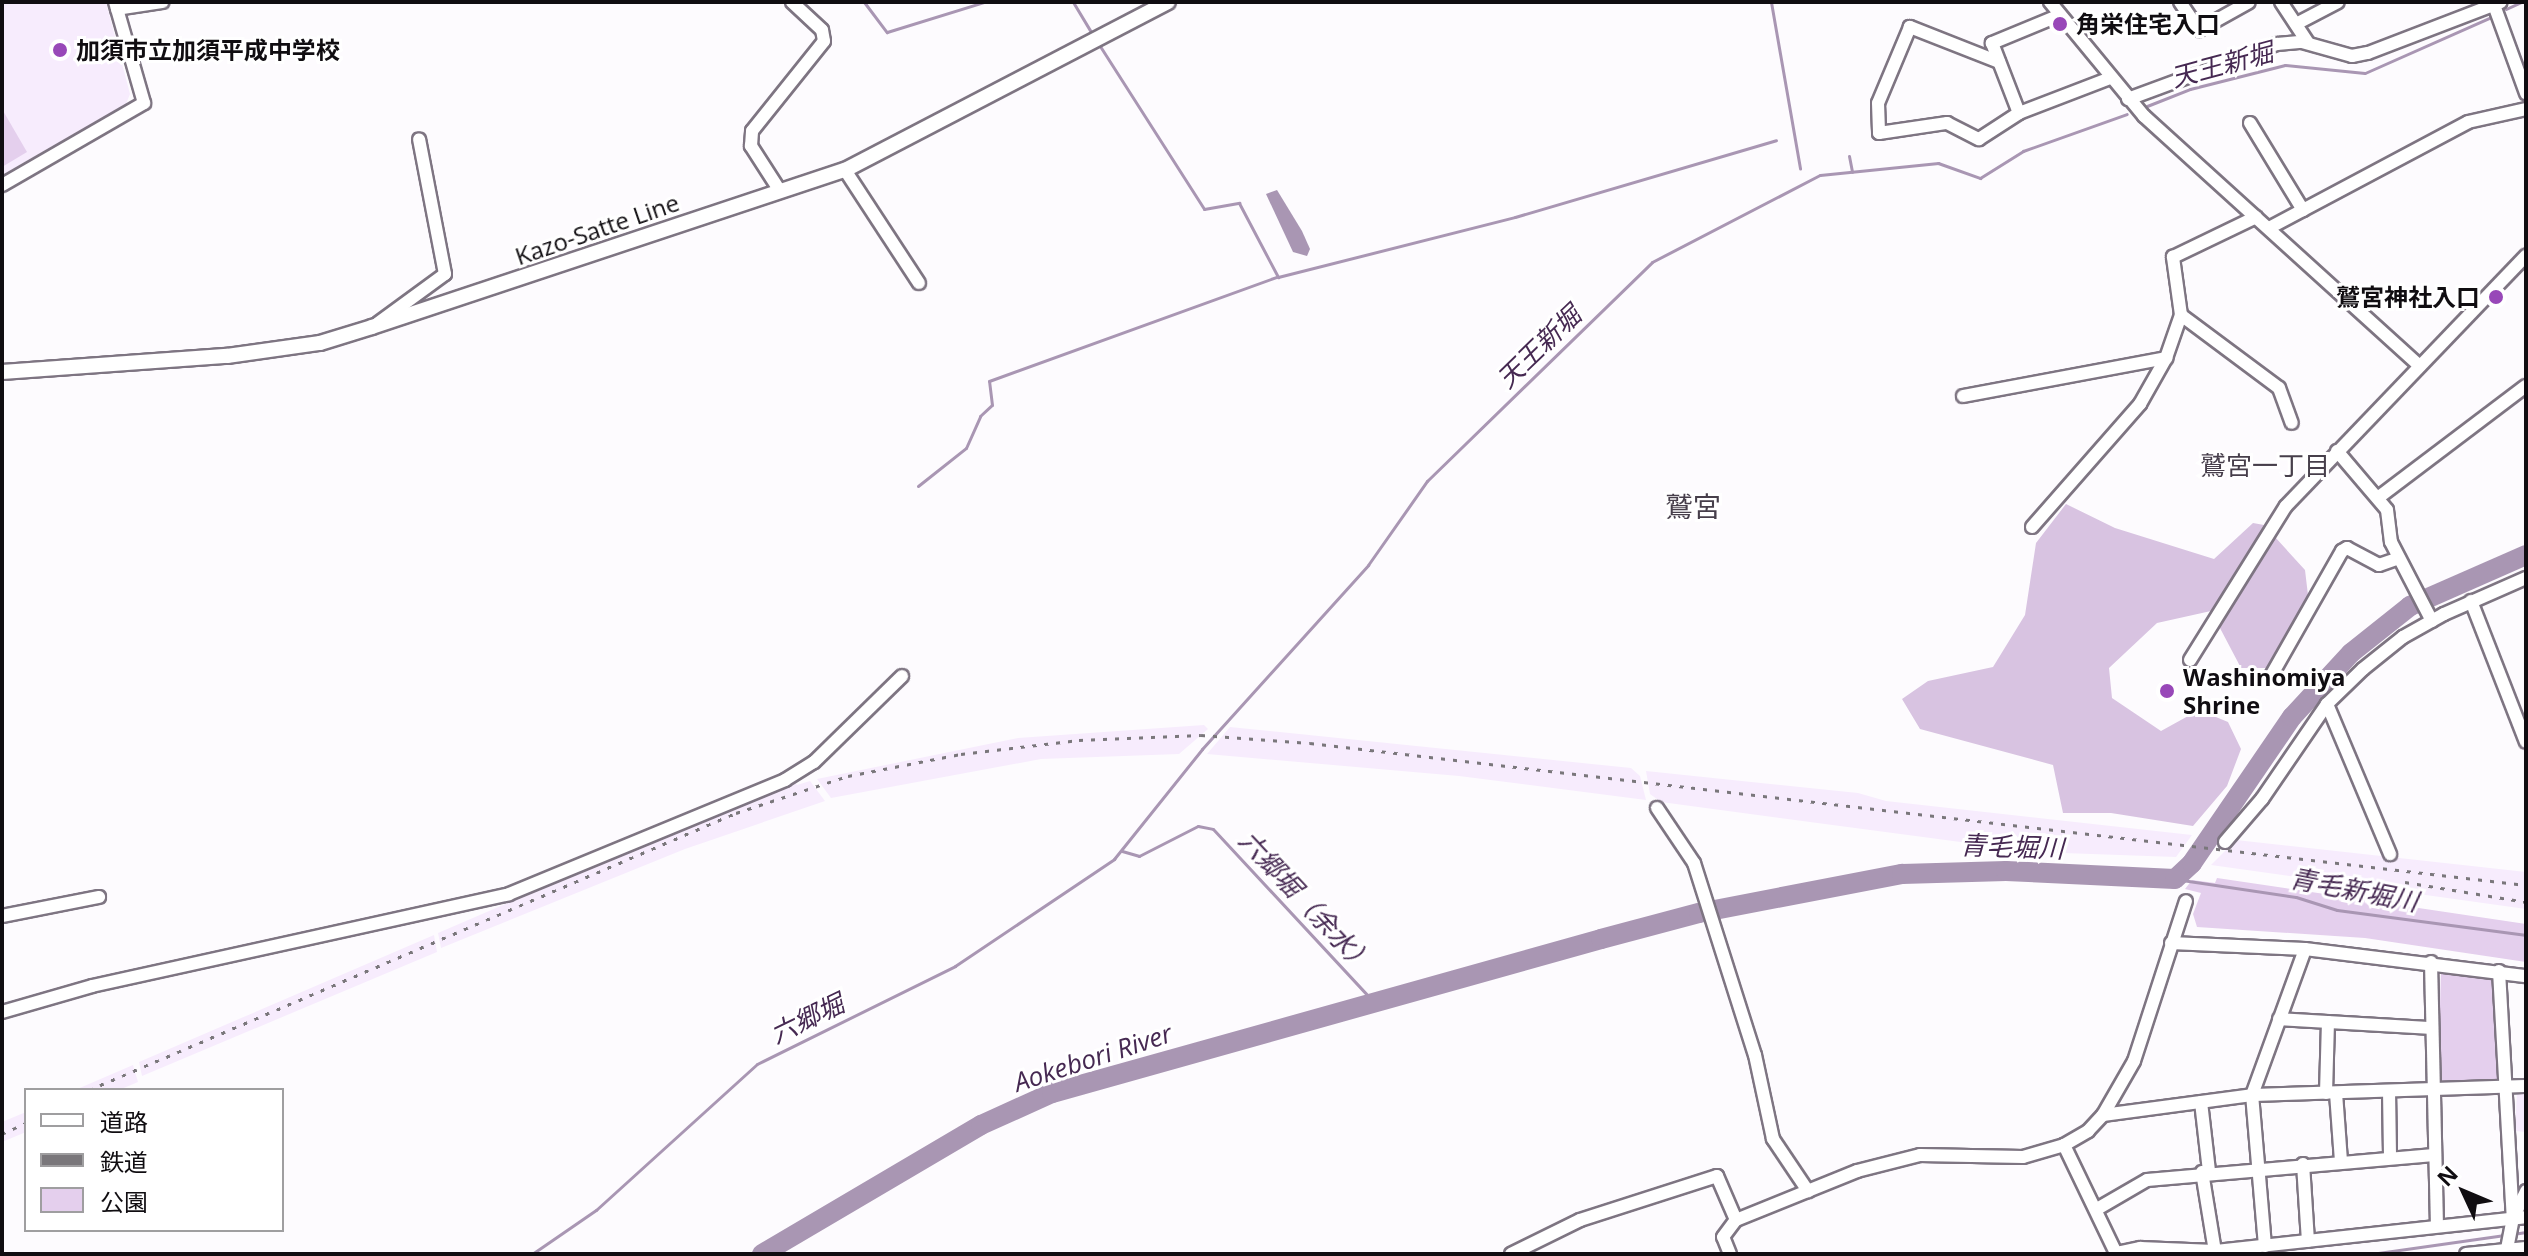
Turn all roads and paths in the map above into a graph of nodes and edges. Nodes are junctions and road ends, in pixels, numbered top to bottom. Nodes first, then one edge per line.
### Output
1 (162, 2) edge
2 (792, 2) edge
3 (1168, 2) edge
4 (2050, 2) edge
5 (2180, 2) edge
6 (2281, 2) edge
7 (2338, 2) edge
8 (2239, 4) edge
9 (2491, 4) edge
10 (116, 6) edge
11 (2060, 15) junction
12 (2296, 24) junction
13 (2308, 43) junction
14 (1999, 62) junction
15 (2110, 78) junction
16 (2526, 93) edge
17 (2128, 99) junction
18 (2526, 109) edge
19 (2019, 113) junction
20 (2250, 123) dead end
21 (419, 139) dead end
22 (845, 170) junction
23 (2, 185) edge
24 (780, 191) junction
25 (2303, 210) junction
26 (2256, 217) junction
27 (2269, 228) junction
28 (2526, 256) edge
29 (919, 283) dead end
30 (2181, 315) junction
31 (372, 327) junction
32 (2166, 358) junction
33 (2420, 366) junction
34 (2, 372) edge
35 (2526, 386) edge
36 (1963, 396) dead end
37 (2292, 423) dead end
38 (2337, 451) junction
39 (2379, 497) junction
40 (2032, 527) dead end
41 (2399, 558) junction
42 (2526, 578) edge
43 (2471, 601) junction
44 (2430, 618) junction
45 (2190, 660) dead end
46 (902, 676) dead end
47 (2271, 676) dead end
48 (2327, 704) junction
49 (2526, 742) edge
50 (1657, 808) dead end
51 (2225, 842) dead end
52 (2390, 854) dead end
53 (99, 897) dead end
54 (2186, 901) dead end
55 (2, 916) edge
56 (2171, 943) junction
57 (2305, 949) junction
58 (2431, 962) junction
59 (2499, 971) junction
60 (2526, 976) edge
61 (2, 1012) edge
62 (2279, 1019) junction
63 (2328, 1022) junction
64 (2431, 1028) junction
65 (2509, 1086) junction
66 (2526, 1086) edge
67 (2433, 1090) junction
68 (2389, 1091) junction
69 (2331, 1093) junction
70 (2252, 1095) junction
71 (2201, 1102) junction
72 (2103, 1115) junction
73 (2064, 1145) junction
74 (2434, 1155) junction
75 (2390, 1158) junction
76 (2341, 1161) junction
77 (2303, 1164) junction
78 (2258, 1167) junction
79 (2205, 1172) junction
80 (1808, 1191) junction
81 (2526, 1191) edge
82 (2097, 1209) junction
83 (2519, 1217) edge
84 (1736, 1220) junction
85 (2437, 1226) junction
86 (2308, 1241) junction
87 (2265, 1246) junction
88 (2526, 1248) edge
89 (2215, 1251) junction
90 (2506, 1252) edge
91 (1511, 1254) edge
92 (1730, 1254) edge
93 (2466, 1254) edge

1 - 10 street
2 - 24 street
3 - 22 main road, Kazo-Satte Line
4 - 11 street
5 - 8 street
6 - 12 street
7 - 12 street
9 - 13 street
9 - 16 street
10 - 23 street
11 - 14 street
11 - 15 street
12 - 13 street
13 - 17 street
14 - 19 street
14 - 19 street
15 - 17 street
15 - 19 street
17 - 26 street
18 - 25 street
20 - 25 street
21 - 31 street
22 - 24 main road, Kazo-Satte Line
22 - 29 street
24 - 31 main road, Kazo-Satte Line
25 - 27 street
26 - 27 street
26 - 30 street
27 - 33 street
28 - 33 street
30 - 32 street
30 - 37 street
31 - 34 main road, Kazo-Satte Line
32 - 36 street
32 - 40 street
33 - 38 street
35 - 39 street
38 - 39 street
38 - 45 street
39 - 41 street
41 - 44 street
41 - 47 street
42 - 43 street
43 - 44 street
43 - 49 street
44 - 48 street
46 - 61 street
48 - 51 street
48 - 52 street
50 - 80 street
53 - 55 street
54 - 56 street
56 - 57 street
56 - 72 street
57 - 58 street
57 - 62 street
58 - 59 street
58 - 64 street
59 - 60 street
59 - 65 street
62 - 63 street
62 - 70 street
63 - 64 street
63 - 69 street
64 - 67 street
65 - 66 street
65 - 67 street
65 - 83 street
67 - 68 street
67 - 74 street
68 - 69 street
68 - 75 street
69 - 70 street
69 - 76 street
70 - 71 street
70 - 78 street
71 - 72 street
71 - 79 street
72 - 73 street
73 - 80 street
73 - 82 street
74 - 75 street
74 - 85 street
75 - 76 street
76 - 77 street
77 - 78 street
77 - 86 street
78 - 79 street
78 - 87 street
79 - 82 street
79 - 89 street
80 - 84 street
81 - 83 street
82 - 89 street
83 - 85 street
83 - 90 street
84 - 91 street
84 - 92 street
85 - 86 street
86 - 87 street
87 - 89 street
88 - 90 street
90 - 93 street

